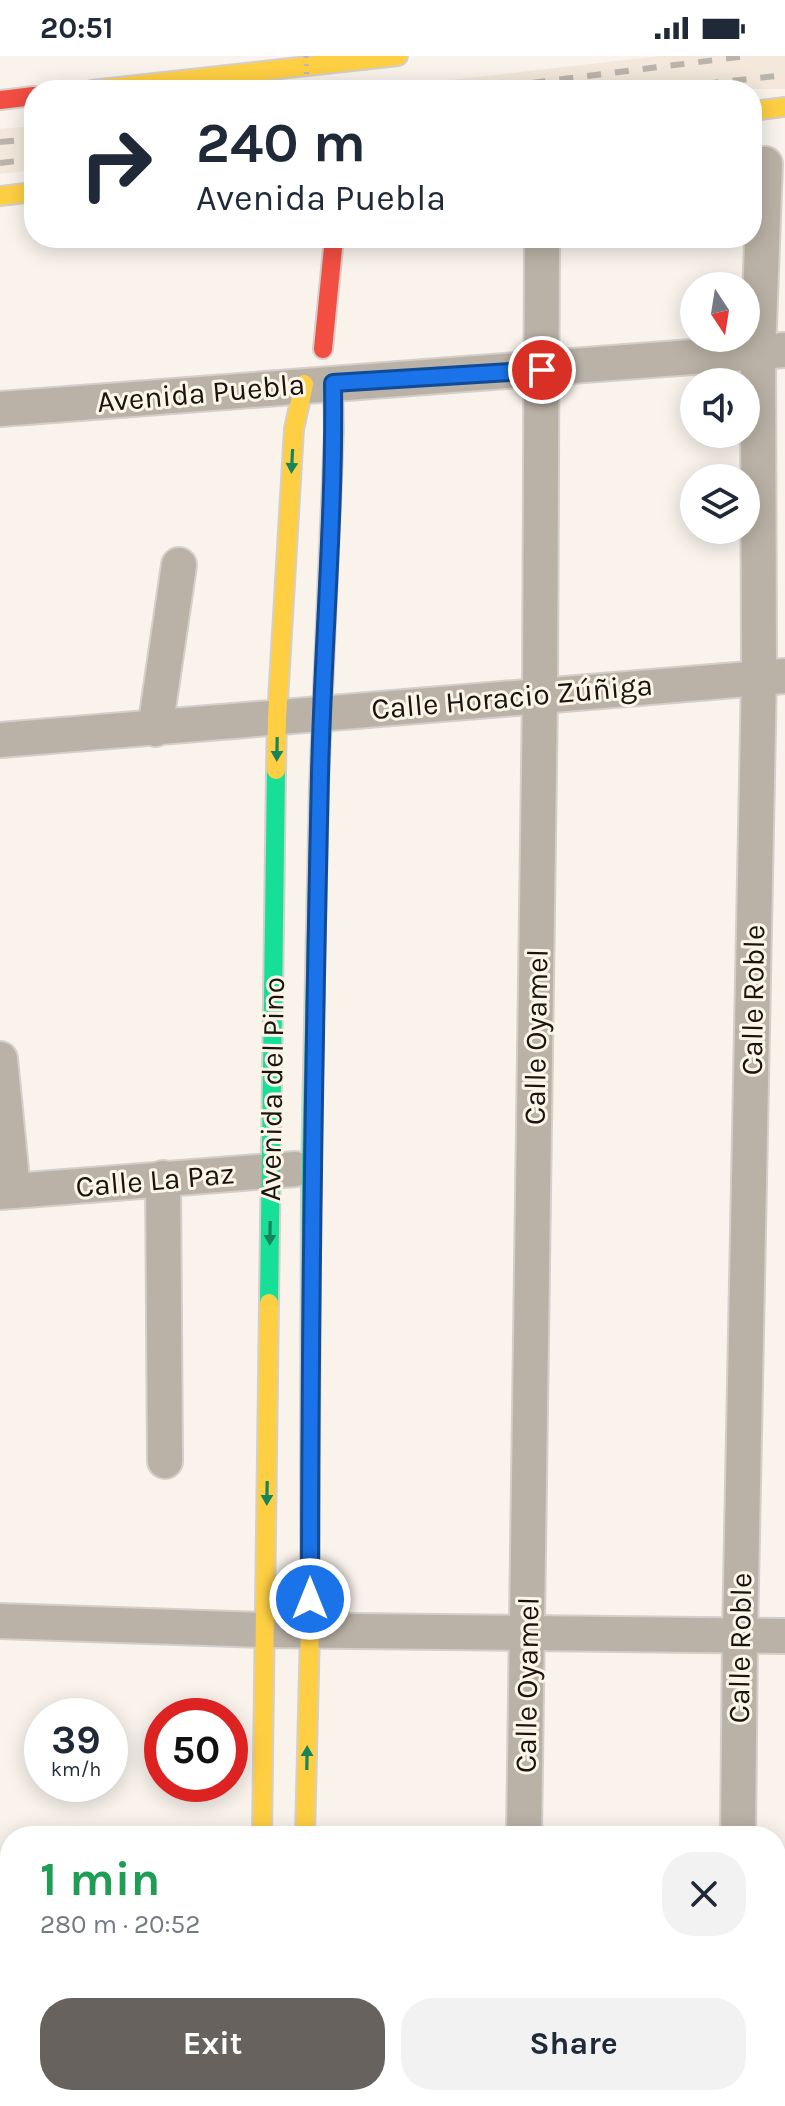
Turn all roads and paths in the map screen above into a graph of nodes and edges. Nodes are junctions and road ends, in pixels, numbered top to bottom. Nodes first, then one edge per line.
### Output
1 (306, 56) edge
2 (398, 56) edge
3 (182, 80) edge
4 (307, 80) edge
5 (24, 97) edge
6 (0, 100) edge
7 (785, 107) edge
8 (762, 110) edge
9 (767, 164) edge
10 (24, 193) edge
11 (0, 196) edge
12 (333, 248) edge
13 (542, 248) edge
14 (323, 349) joint
15 (772, 351) edge
16 (542, 370) junction
17 (318, 384) junction
18 (0, 409) edge
19 (179, 565) dead end
20 (772, 676) edge
21 (540, 696) junction
22 (321, 713) junction
23 (277, 718) junction
24 (155, 729) junction
25 (0, 740) edge
26 (0, 1059) edge
27 (311, 1168) junction
28 (270, 1171) junction
29 (163, 1178) junction
30 (6, 1192) edge
31 (165, 1461) dead end
32 (0, 1621) edge
33 (265, 1630) junction
34 (310, 1630) junction
35 (528, 1632) junction
36 (740, 1636) junction
37 (785, 1636) edge
38 (262, 1826) edge
39 (305, 1826) edge
40 (524, 1826) edge
41 (738, 1826) edge

1 - 4 path, bridge
2 - 3 main road
5 - 6 main road
7 - 8 main road
9 - 15 street, Calle Roble
10 - 11 main road
12 - 14 main road, Avenida del Pino
13 - 16 street, Calle Oyamel
14 - 17 street, Avenida del Pino
15 - 16 street, Avenida Puebla
15 - 20 street, Calle Roble
16 - 17 street, Avenida Puebla
16 - 21 street, Calle Oyamel
17 - 18 street, Avenida Puebla
17 - 22 main road, Avenida del Pino
17 -> 23 main road, Avenida del Pino
19 - 24 street
20 - 21 street, Calle Horacio Zúñiga
20 - 36 street, Calle Roble
21 - 22 street, Calle Horacio Zúñiga
21 - 35 street, Calle Oyamel
22 - 23 street, Calle Horacio Zúñiga
22 - 27 main road, Avenida del Pino
23 - 24 street, Calle Horacio Zúñiga
23 -> 28 main road, Avenida del Pino
24 - 25 street, Calle Horacio Zúñiga
26 - 30 street
27 - 28 street, Calle La Paz
27 - 34 main road, Avenida del Pino
28 - 29 street, Calle La Paz
28 -> 33 main road, Avenida del Pino
29 - 30 street, Calle La Paz
29 - 31 street
32 - 33 street
33 - 34 street
33 - 38 main road, Avenida del Pino
34 - 35 street
39 -> 34 main road, Avenida del Pino
35 - 36 street
35 - 40 street, Calle Oyamel
36 - 37 street
36 - 41 street, Calle Roble

